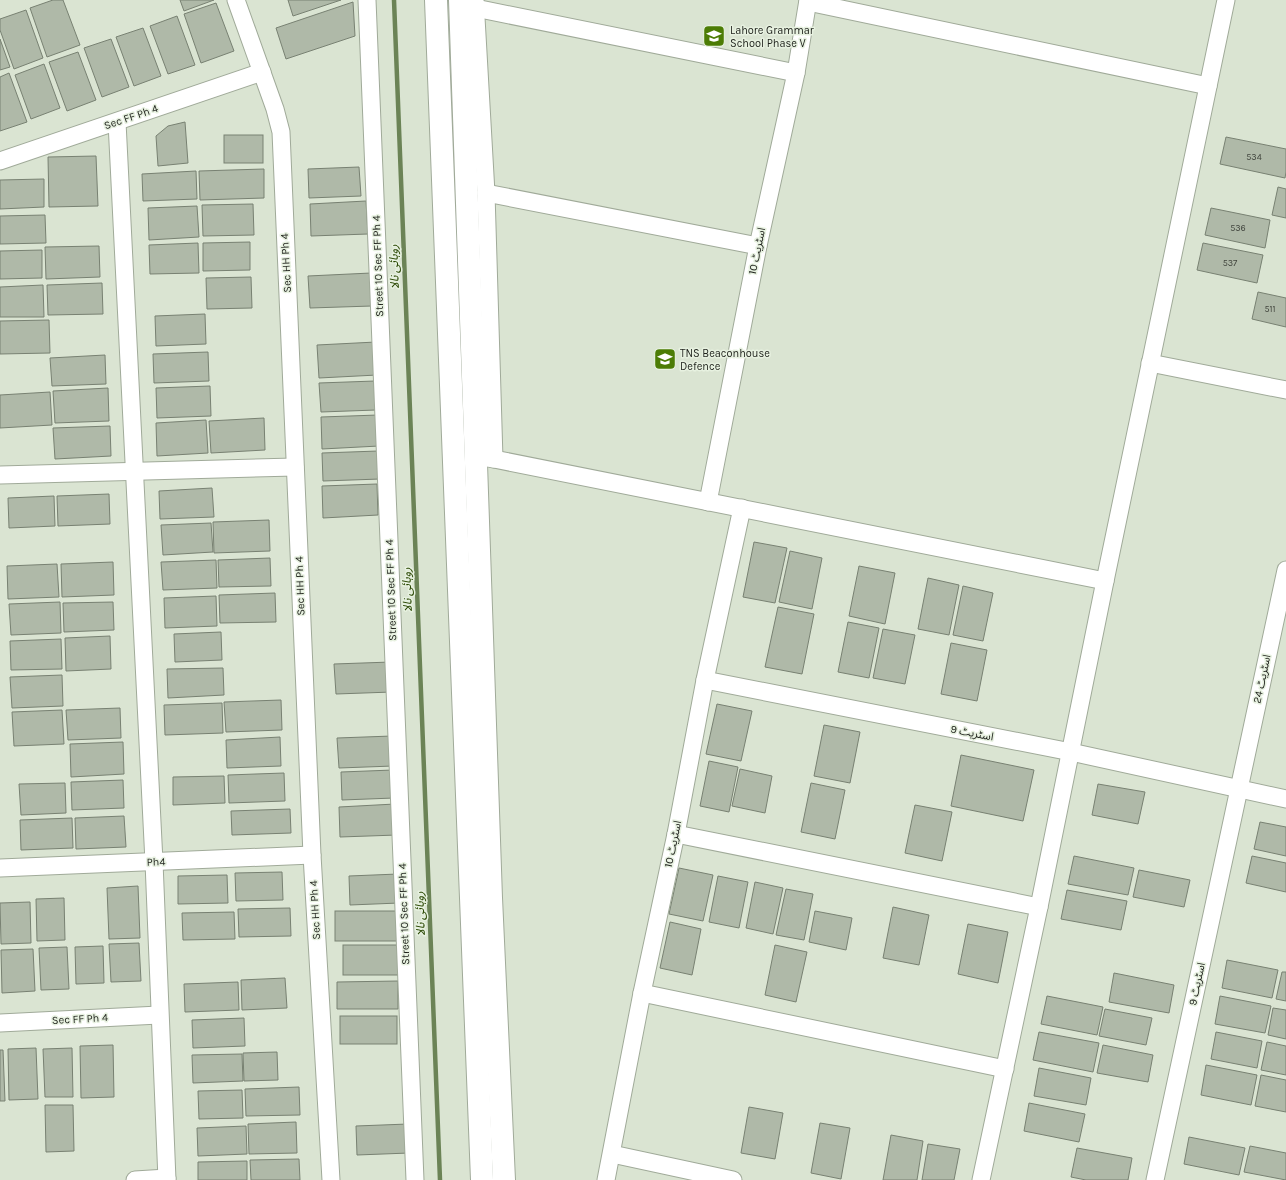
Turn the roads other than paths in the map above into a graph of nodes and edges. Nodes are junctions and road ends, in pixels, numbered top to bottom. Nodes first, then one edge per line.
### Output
1 (236, 0) edge
2 (366, 0) edge
3 (436, 0) edge
4 (1226, 0) edge
5 (808, 1) edge
6 (470, 3) edge
7 (262, 72) junction
8 (796, 73) junction
9 (1208, 86) junction
10 (117, 122) junction
11 (0, 161) edge
12 (486, 193) junction
13 (478, 240) junction
14 (758, 246) junction
15 (1150, 363) junction
16 (1286, 390) edge
17 (485, 457) junction
18 (295, 467) junction
19 (133, 471) junction
20 (0, 475) edge
21 (708, 502) junction
22 (742, 508) junction
23 (1286, 570) edge
24 (1105, 582) junction
25 (705, 680) junction
26 (1071, 752) junction
27 (1239, 789) junction
28 (1286, 799) edge
29 (676, 834) junction
30 (312, 855) junction
31 (154, 862) junction
32 (0, 868) edge
33 (1039, 908) junction
34 (642, 993) junction
35 (159, 1015) junction
36 (0, 1023) edge
37 (1005, 1069) junction
38 (612, 1154) junction
39 (167, 1179) edge
40 (135, 1180) edge
41 (331, 1180) edge
42 (415, 1180) edge
43 (482, 1180) edge
44 (504, 1180) edge
45 (606, 1180) edge
46 (732, 1180) edge
47 (981, 1180) edge
48 (1155, 1180) edge

1 - 7 street, Sec HH Ph 4
2 - 42 street, Street 10 Sec FF Ph 4
3 - 43 main road
4 - 9 street
5 - 8 street, اسٹریٹ 10
5 - 9 street
6 - 8 street
6 - 12 street
6 - 13 main road
7 - 10 street, Sec FF Ph 4
7 - 18 street, Sec HH Ph 4
8 - 14 street, اسٹریٹ 10
9 - 15 street
10 - 11 street, Sec FF Ph 4
10 - 19 street
12 - 13 street
12 - 14 street
13 - 17 main road
14 - 21 street, اسٹریٹ 10
15 - 16 street
15 - 24 street
17 - 21 street
17 - 44 main road
18 - 19 street
18 - 30 street, Sec HH Ph 4
19 - 20 street
19 - 31 street
21 - 22 street
22 - 24 street
22 - 25 street, اسٹریٹ 10
23 - 27 street, اسٹریٹ 24
24 - 26 street
25 - 26 street, اسٹریٹ 9
25 - 29 street, اسٹریٹ 10
26 - 27 street, اسٹریٹ 9
26 - 33 street
27 - 28 street, اسٹریٹ 9
27 - 48 street, اسٹریٹ 9
29 - 33 street
29 - 34 street, اسٹریٹ 10
30 - 31 street, Ph4
30 - 41 street, Sec HH Ph 4
31 - 32 street, Ph4
31 - 35 street
33 - 37 street
34 - 37 street
34 - 38 street, اسٹریٹ 10
35 - 36 street, Sec FF Ph 4
35 - 39 street
37 - 47 street
38 - 45 street, اسٹریٹ 10
38 - 46 street
39 - 40 street

